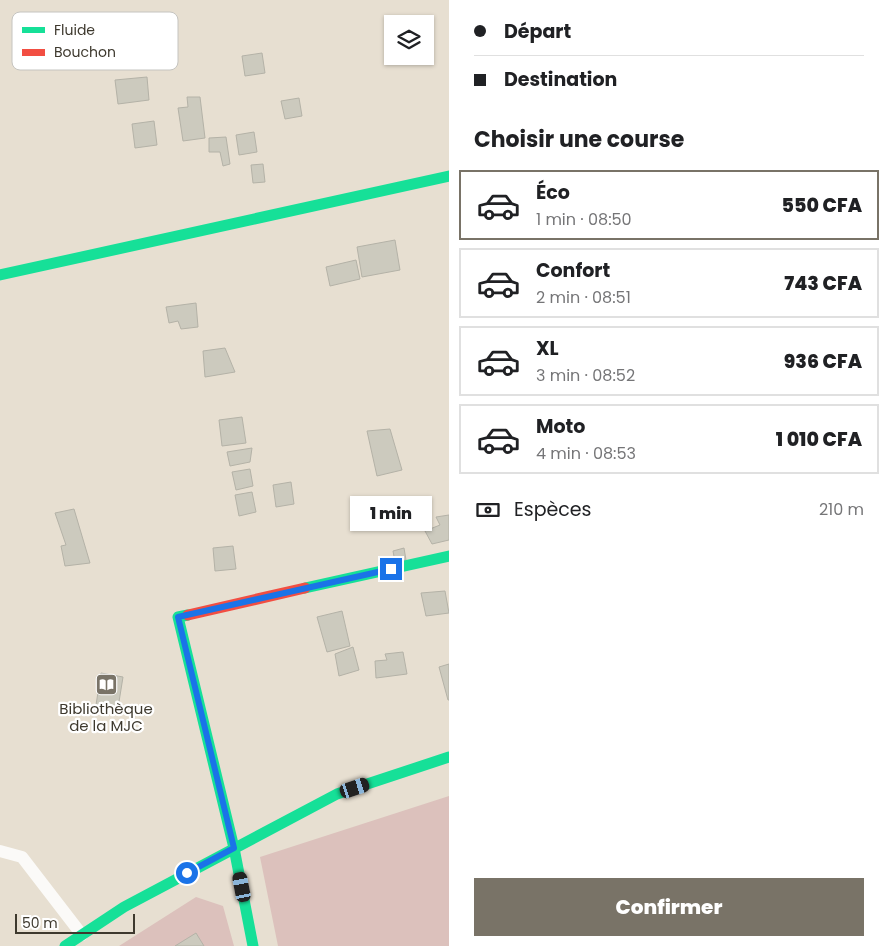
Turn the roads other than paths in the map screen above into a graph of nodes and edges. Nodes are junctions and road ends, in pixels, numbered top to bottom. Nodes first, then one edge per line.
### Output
1 (449, 176) edge
2 (0, 275) edge
3 (449, 556) edge
4 (449, 757) edge
5 (234, 848) junction
6 (0, 851) edge
7 (82, 935) junction
8 (65, 946) edge
9 (253, 946) edge

1 - 2 street
3 - 5 street
4 - 5 street
5 - 7 street
5 - 9 street
6 - 7 street
7 - 8 street

